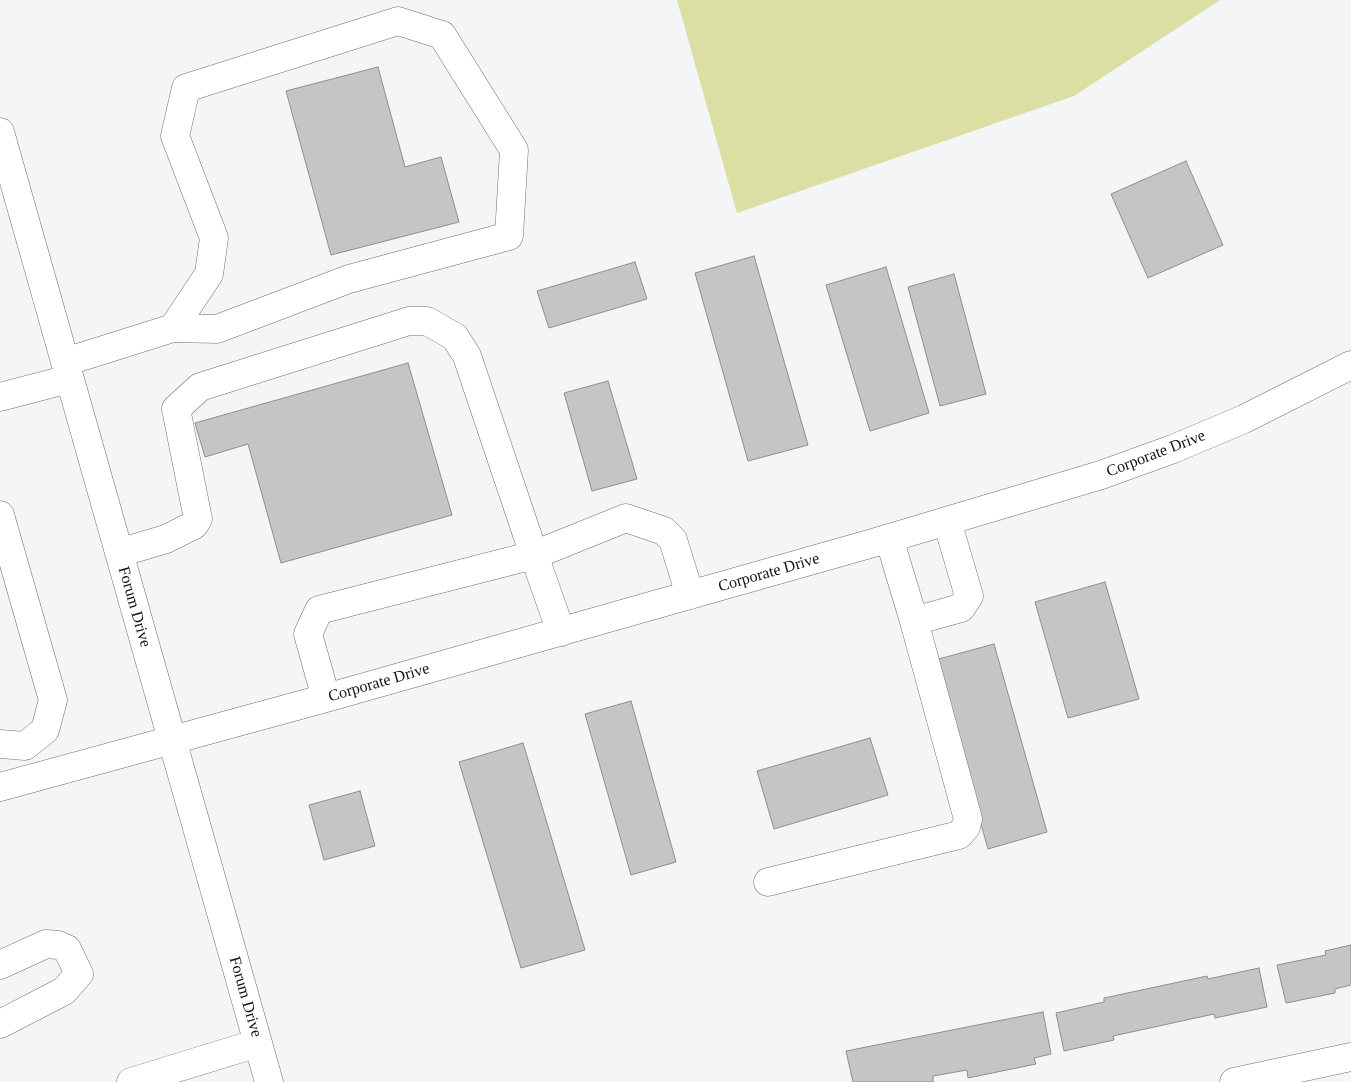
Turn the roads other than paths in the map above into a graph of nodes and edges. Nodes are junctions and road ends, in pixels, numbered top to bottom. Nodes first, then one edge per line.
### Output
1 (0, 132) edge
2 (173, 328) junction
3 (1351, 365) edge
4 (67, 370) junction
5 (0, 397) edge
6 (0, 515) edge
7 (947, 521) junction
8 (889, 538) junction
9 (119, 553) junction
10 (534, 554) junction
11 (690, 595) junction
12 (914, 621) junction
13 (561, 632) junction
14 (326, 698) junction
15 (172, 742) junction
16 (0, 744) edge
17 (0, 787) edge
18 (768, 882) dead end
19 (0, 965) edge
20 (0, 1024) edge
21 (258, 1043) junction
22 (1351, 1057) edge
23 (131, 1082) edge
24 (269, 1082) edge
25 (1234, 1082) edge

1 - 4 street, Forum Drive
2 - 2 street
2 - 4 street
3 - 7 street, Corporate Drive
4 - 5 street
4 - 9 street, Forum Drive
6 - 16 street
7 - 8 street, Corporate Drive
7 - 12 street
8 - 11 street, Corporate Drive
8 - 12 street
9 - 10 street
9 - 15 street, Forum Drive
10 - 11 street
10 - 13 street
10 - 14 street
11 - 13 street, Corporate Drive
12 - 18 street
13 - 14 street, Corporate Drive
14 - 15 street, Corporate Drive
15 - 17 street, Corporate Drive
15 - 21 street, Forum Drive
19 - 20 street
21 - 23 street
21 - 24 street, Forum Drive
22 - 25 street

